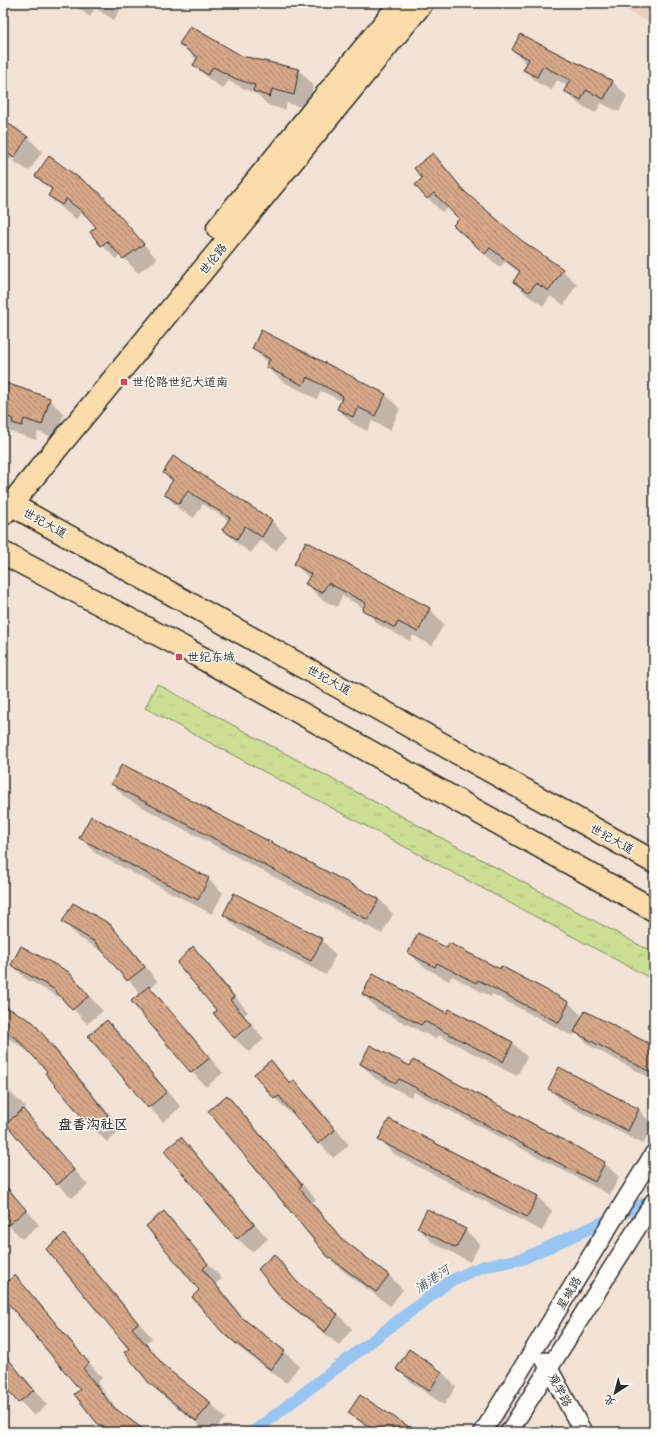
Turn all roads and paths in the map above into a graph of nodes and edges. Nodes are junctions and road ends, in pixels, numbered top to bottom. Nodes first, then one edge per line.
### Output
1 (401, 3) edge
2 (422, 3) edge
3 (5, 503) edge
4 (3, 553) edge
5 (654, 862) edge
6 (654, 910) edge
7 (654, 1153) edge
8 (654, 1202) edge
9 (536, 1348) junction
10 (549, 1369) junction
11 (483, 1432) edge
12 (509, 1432) edge
13 (583, 1432) edge

1 - 3 main road, 世伦路
2 - 3 main road, 世伦路
3 - 5 main road, 世纪大道
4 - 6 main road
7 - 9 street, 星城路
8 - 10 street, 星城路
9 - 10 street, 观学路
9 - 11 street, 星城路
10 - 12 street, 星城路
10 - 13 street, 观学路

